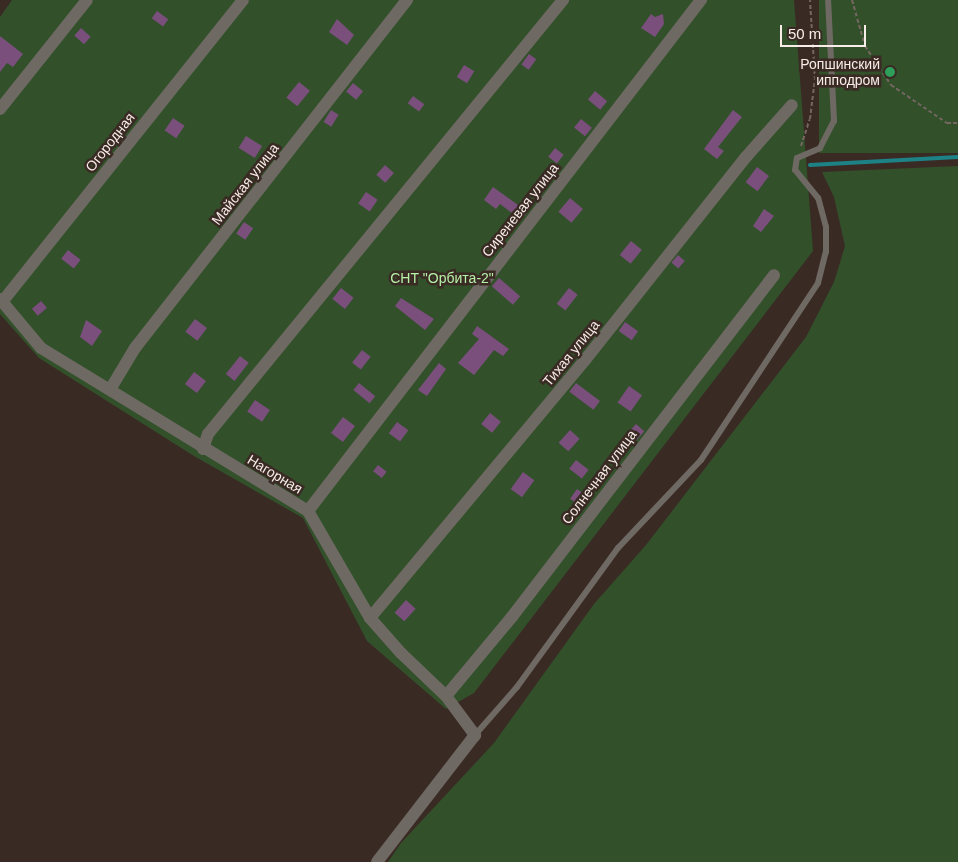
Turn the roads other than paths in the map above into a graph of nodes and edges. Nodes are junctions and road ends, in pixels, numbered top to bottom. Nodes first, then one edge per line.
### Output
1 (87, 0) edge
2 (243, 0) edge
3 (407, 0) edge
4 (563, 0) edge
5 (701, 0) edge
6 (828, 0) edge
7 (792, 105) dead end
8 (0, 109) edge
9 (774, 275) dead end
10 (1, 301) edge
11 (111, 388) junction
12 (203, 449) junction
13 (308, 511) junction
14 (370, 618) junction
15 (446, 696) junction
16 (475, 735) junction
17 (377, 862) edge

1 - 8 street
2 - 10 street, Огородная
3 - 11 street, Майская улица
4 - 12 street
5 - 13 street, Сиреневая улица
6 - 16 lane
7 - 14 street, Тихая улица
9 - 15 street, Солнечная улица
10 - 11 street, Нагорная
11 - 12 street, Нагорная
12 - 13 street, Нагорная
13 - 14 street, Нагорная
14 - 15 street, Нагорная
15 - 16 street, Нагорная
16 - 17 street

